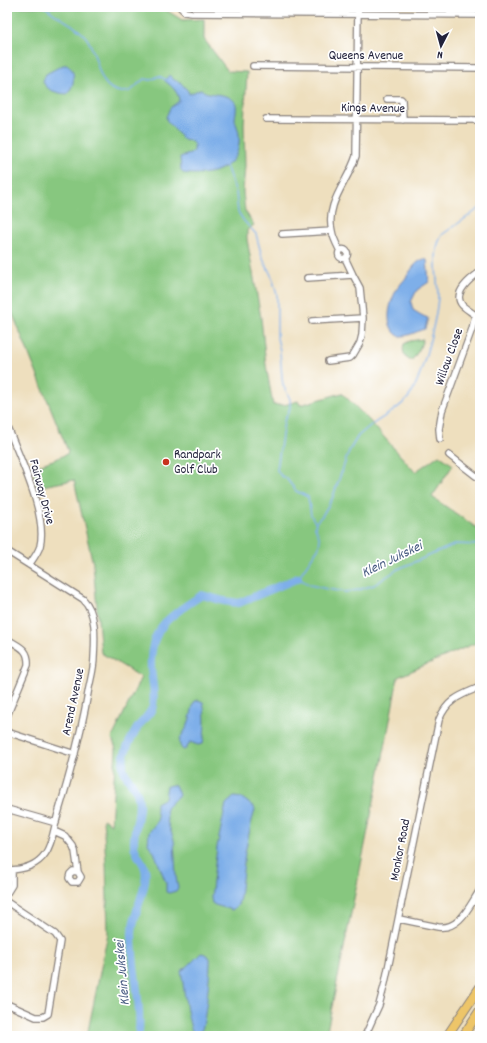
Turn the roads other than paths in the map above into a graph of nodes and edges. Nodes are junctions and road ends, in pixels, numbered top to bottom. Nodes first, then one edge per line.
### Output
1 (358, 7) edge
2 (182, 9) edge
3 (358, 15) junction
4 (480, 15) edge
5 (252, 66) dead end
6 (358, 67) junction
7 (480, 68) edge
8 (387, 99) dead end
9 (266, 119) dead end
10 (356, 119) junction
11 (403, 120) junction
12 (480, 120) edge
13 (332, 231) junction
14 (282, 234) dead end
15 (480, 272) edge
16 (353, 275) junction
17 (307, 278) dead end
18 (363, 318) junction
19 (312, 321) dead end
20 (328, 361) dead end
21 (8, 428) edge
22 (440, 440) dead end
23 (449, 455) dead end
24 (478, 477) edge
25 (7, 551) edge
26 (29, 565) junction
27 (7, 639) edge
28 (480, 686) edge
29 (7, 716) edge
30 (7, 732) edge
31 (74, 754) junction
32 (7, 809) edge
33 (56, 823) junction
34 (54, 831) junction
35 (9, 870) edge
36 (78, 872) dead end
37 (480, 890) edge
38 (7, 893) edge
39 (7, 902) edge
40 (399, 919) junction
41 (480, 987) edge
42 (7, 1004) edge
43 (480, 1010) edge
44 (365, 1036) edge
45 (447, 1036) edge
46 (463, 1036) edge

1 - 3 street
2 - 3 street
3 - 4 street
3 - 6 street
5 - 6 street, Queens Avenue
6 - 7 street, Queens Avenue
6 - 10 street
8 - 11 street
9 - 10 street, Kings Avenue
10 - 11 street, Kings Avenue
10 - 13 street
11 - 12 street, Kings Avenue
13 - 14 street
13 - 16 street
15 - 22 street, Willow Close
16 - 17 street
16 - 18 street
18 - 19 street
18 - 20 street
21 - 26 street, Fairway Drive
23 - 24 street
25 - 26 street, Arend Avenue
26 - 31 street, Arend Avenue
27 - 29 street
28 - 40 street, Monkor Road
30 - 31 street
31 - 33 street, Arend Avenue
32 - 33 street
33 - 34 street, Arend Avenue
34 - 35 street, Arend Avenue
34 - 36 street
35 - 38 street
37 - 40 street
39 - 42 street
40 - 44 street, Monkor Road
41 - 45 highway
43 - 46 highway

